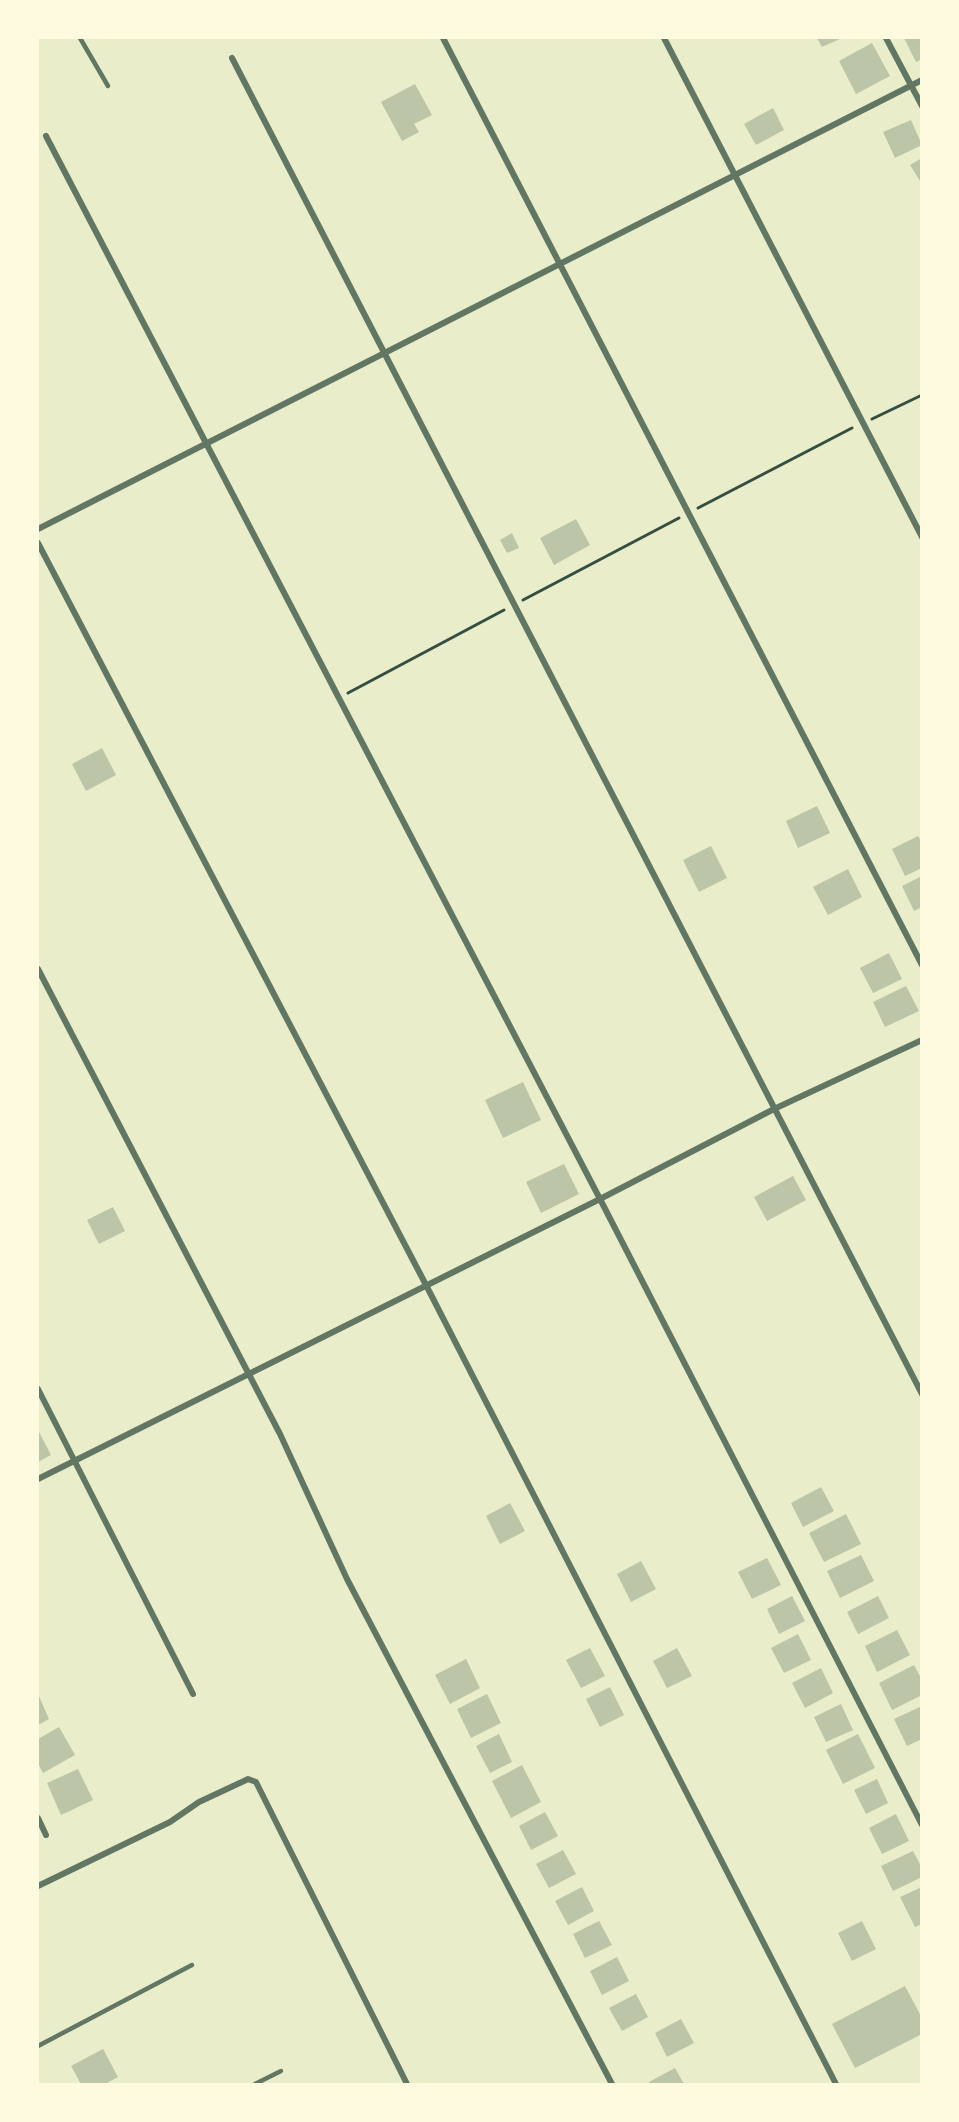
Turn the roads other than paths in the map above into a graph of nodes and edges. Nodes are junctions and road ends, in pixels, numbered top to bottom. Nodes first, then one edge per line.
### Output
1 (80, 38) edge
2 (443, 38) edge
3 (664, 38) edge
4 (886, 38) edge
5 (232, 58) dead end
6 (921, 80) edge
7 (910, 85) junction
8 (108, 86) dead end
9 (921, 106) edge
10 (46, 136) dead end
11 (736, 175) junction
12 (559, 263) junction
13 (383, 353) junction
14 (206, 443) junction
15 (38, 529) edge
16 (921, 537) edge
17 (38, 543) edge
18 (921, 965) edge
19 (38, 969) edge
20 (921, 1040) edge
21 (774, 1109) junction
22 (600, 1199) junction
23 (426, 1285) junction
24 (248, 1374) junction
25 (38, 1389) edge
26 (921, 1395) edge
27 (74, 1460) junction
28 (38, 1479) edge
29 (193, 1694) dead end
30 (38, 1818) edge
31 (921, 1825) edge
32 (46, 1835) dead end
33 (38, 1886) edge
34 (192, 1965) dead end
35 (38, 2046) edge
36 (281, 2071) dead end
37 (255, 2085) edge
38 (407, 2085) edge
39 (612, 2085) edge
40 (836, 2085) edge

1 - 8 lane
2 - 12 street
3 - 11 street
4 - 7 street
5 - 13 street
6 - 7 street
7 - 9 street
7 - 11 street
10 - 14 street
11 - 12 street
11 - 16 street
12 - 13 street
12 - 18 street
13 - 14 street
13 - 21 street
14 - 15 street
14 - 22 street
17 - 23 street
19 - 24 street
20 - 21 street
21 - 22 street
21 - 26 street
22 - 23 street
22 - 31 street
23 - 24 street
23 - 40 street
24 - 27 street
24 - 39 street
25 - 27 street
27 - 28 street
27 - 29 street
30 - 32 street
33 - 38 street
34 - 35 lane
36 - 37 lane

